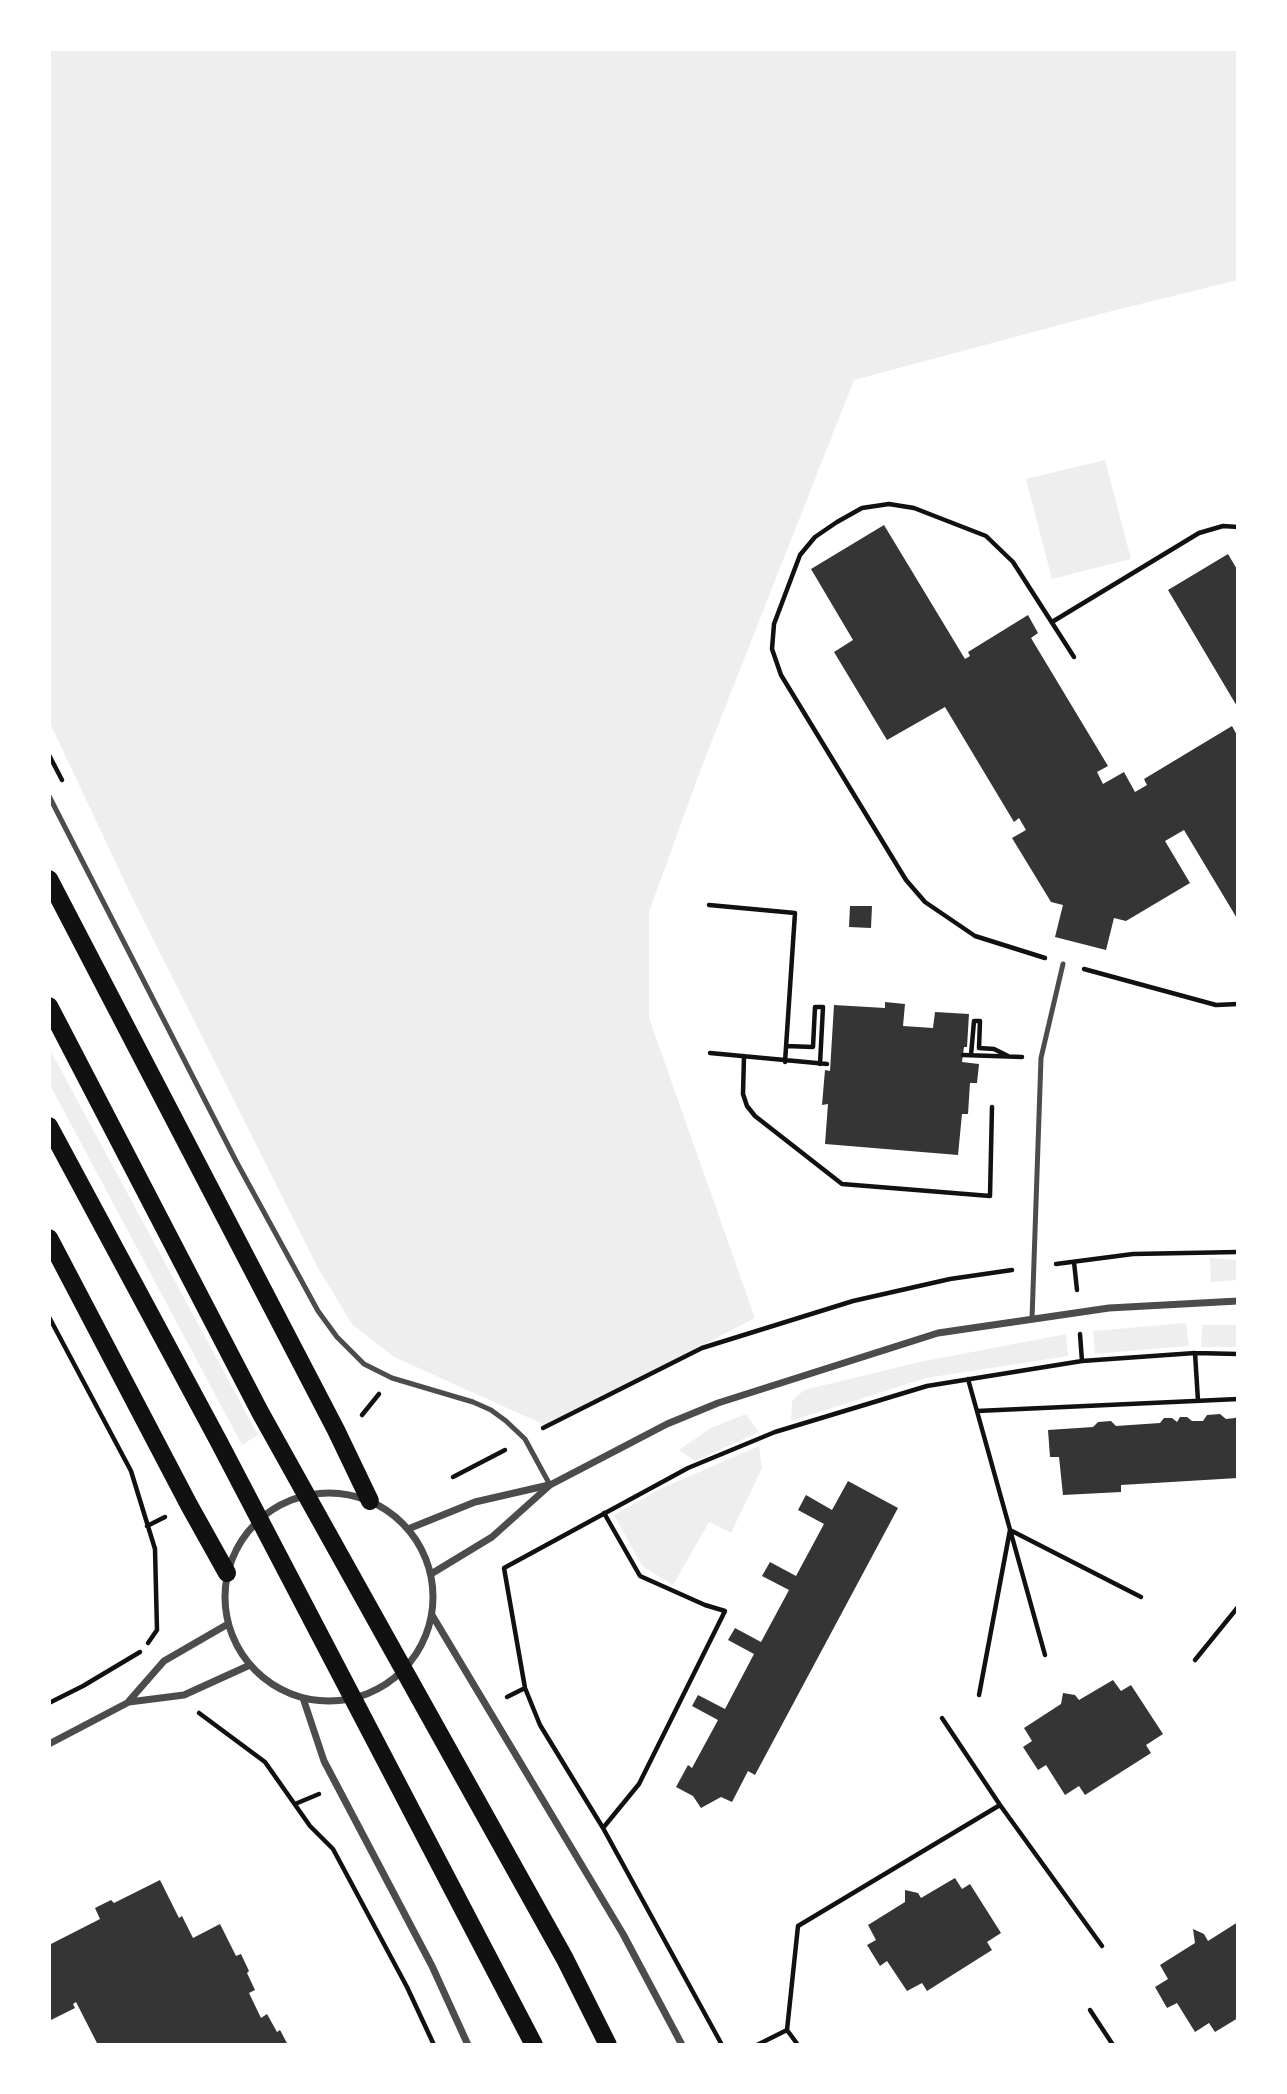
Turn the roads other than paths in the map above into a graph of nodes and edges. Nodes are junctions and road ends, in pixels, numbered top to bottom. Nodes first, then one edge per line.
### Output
1 (49, 796) edge
2 (49, 879) edge
3 (1063, 964) road end
4 (49, 1006) edge
5 (49, 1126) edge
6 (49, 1238) edge
7 (1238, 1301) edge
8 (1032, 1320) junction
9 (550, 1485) junction
10 (370, 1501) junction
11 (408, 1529) junction
12 (230, 1565) junction
13 (431, 1574) junction
14 (432, 1615) junction
15 (228, 1624) junction
16 (250, 1665) junction
17 (303, 1698) junction
18 (129, 1702) junction
19 (49, 1744) edge
20 (468, 2045) edge
21 (534, 2045) edge
22 (608, 2045) edge
23 (682, 2045) edge

1 - 9 lane
2 - 10 main road
3 - 8 lane
4 - 22 main road
5 - 21 main road
6 - 12 main road
7 - 8 street
8 - 9 street
9 - 11 street
9 - 13 street
10 - 11 street
10 - 12 street
11 - 13 street
12 - 15 street
13 - 14 street
14 - 17 street
14 - 23 street
15 - 16 street
15 - 18 street
16 - 17 street
16 - 18 street
17 - 20 street
18 - 19 street

